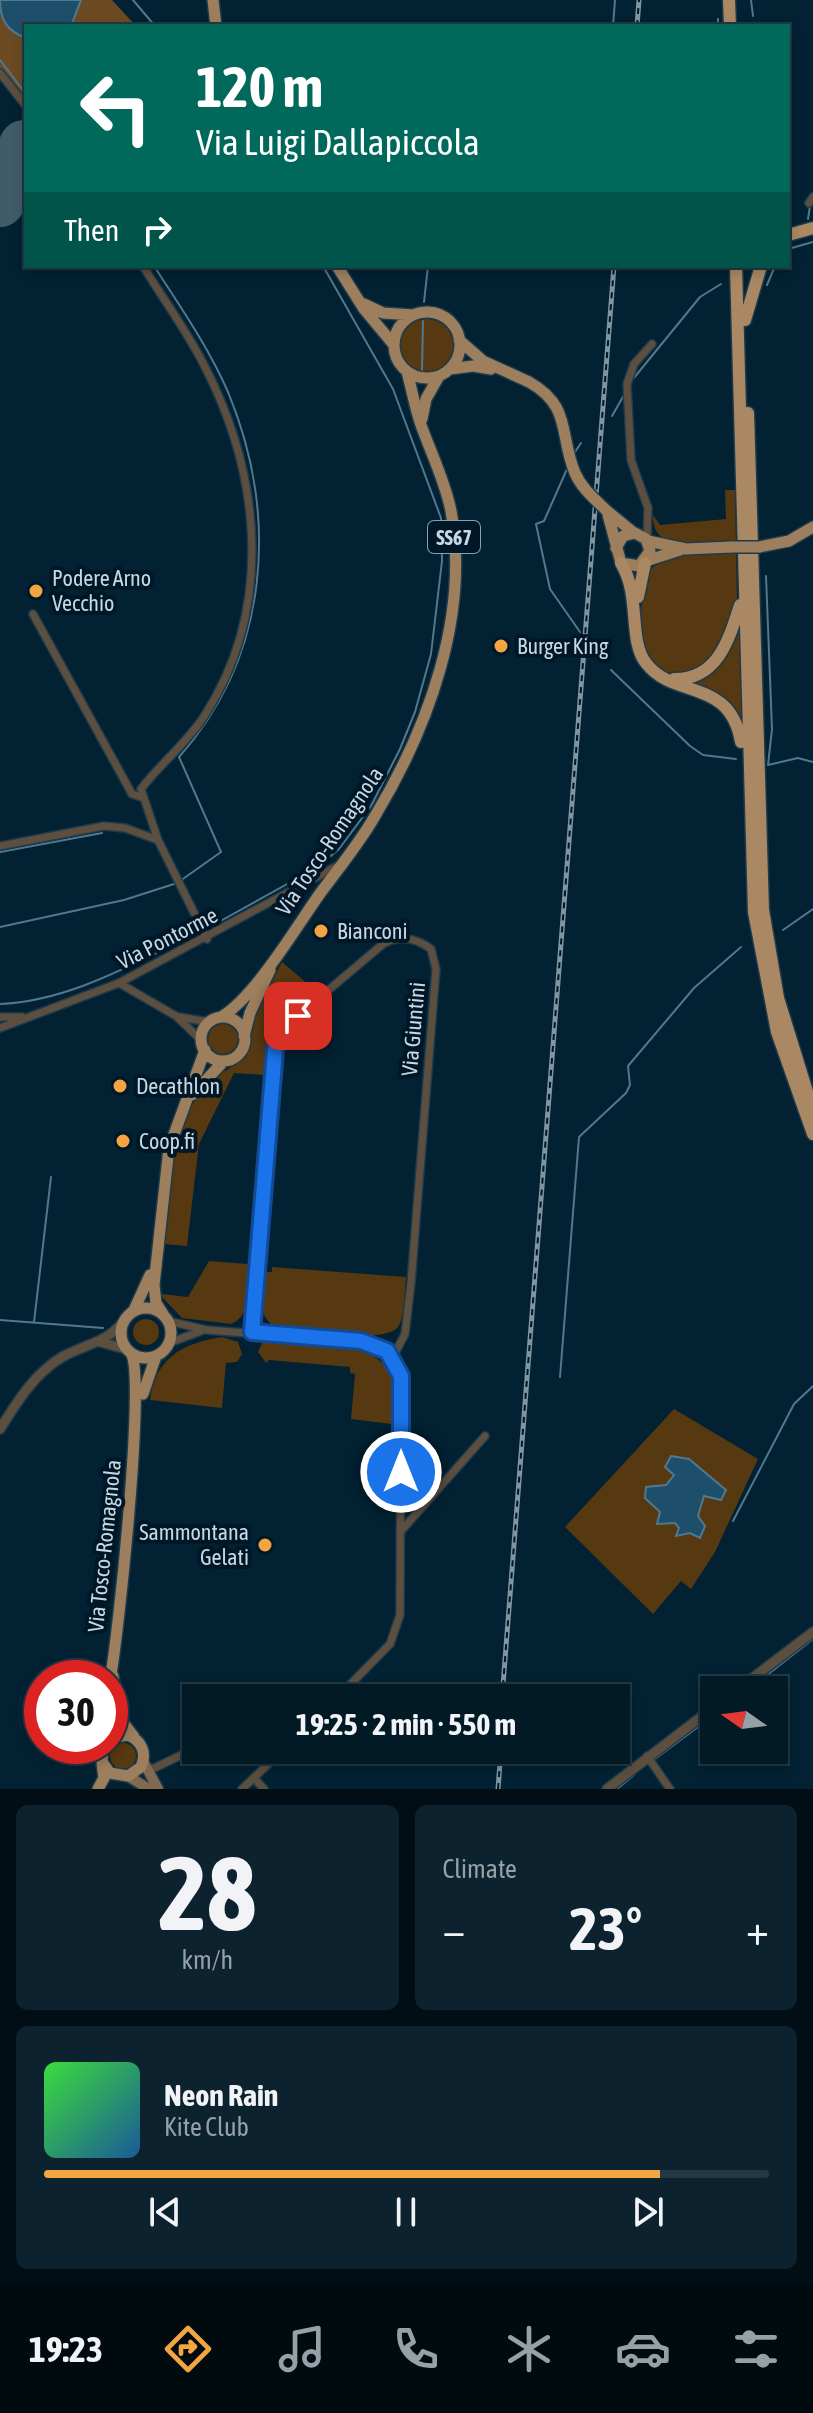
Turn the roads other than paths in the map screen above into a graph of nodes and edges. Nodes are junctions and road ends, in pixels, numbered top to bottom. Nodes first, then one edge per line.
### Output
1 (213, 0) edge
2 (729, 0) edge
3 (737, 0) edge
4 (216, 24) edge
5 (730, 24) edge
6 (738, 24) edge
7 (0, 73) edge
8 (24, 103) edge
9 (790, 222) edge
10 (813, 228) edge
11 (790, 234) edge
12 (144, 268) edge
13 (338, 268) edge
14 (736, 268) edge
15 (744, 268) edge
16 (760, 268) edge
17 (359, 301) junction
18 (413, 315) junction
19 (745, 320) junction
20 (459, 340) junction
21 (652, 344) dead end
22 (394, 345) junction
23 (450, 369) junction
24 (407, 372) junction
25 (504, 372) junction
26 (439, 376) junction
27 (422, 427) junction
28 (607, 511) junction
29 (649, 517) junction
30 (813, 527) edge
31 (635, 533) junction
32 (647, 541) junction
33 (616, 548) junction
34 (686, 549) junction
35 (646, 562) junction
36 (621, 563) junction
37 (744, 592) junction
38 (33, 614) dead end
39 (636, 616) junction
40 (671, 679) junction
41 (748, 780) junction
42 (141, 797) junction
43 (158, 840) junction
44 (0, 846) edge
45 (342, 863) junction
46 (204, 933) junction
47 (279, 952) junction
48 (119, 983) junction
49 (176, 1016) junction
50 (0, 1017) edge
51 (29, 1017) junction
52 (215, 1020) junction
53 (0, 1028) edge
54 (244, 1036) junction
55 (203, 1045) junction
56 (224, 1061) junction
57 (187, 1102) junction
58 (813, 1111) edge
59 (813, 1134) edge
60 (155, 1259) junction
61 (133, 1311) junction
62 (166, 1318) junction
63 (122, 1323) junction
64 (207, 1330) junction
65 (252, 1332) junction
66 (100, 1342) junction
67 (169, 1343) junction
68 (129, 1351) junction
69 (156, 1356) junction
70 (393, 1357) junction
71 (136, 1426) junction
72 (0, 1429) edge
73 (485, 1436) dead end
74 (401, 1531) junction
75 (813, 1632) edge
76 (113, 1660) edge
77 (755, 1676) edge
78 (351, 1684) edge
79 (700, 1717) edge
80 (128, 1728) edge
81 (128, 1736) edge
82 (134, 1737) junction
83 (182, 1753) edge
84 (647, 1756) junction
85 (102, 1764) edge
86 (103, 1764) edge
87 (268, 1764) edge
88 (146, 1766) junction
89 (125, 1777) junction
90 (254, 1778) junction
91 (98, 1789) edge
92 (112, 1789) edge
93 (149, 1789) edge
94 (158, 1789) edge
95 (242, 1789) edge
96 (264, 1789) edge
97 (607, 1789) edge
98 (670, 1789) edge

1 - 4 main road
2 - 5 highway
3 - 6 highway
7 - 8 street
9 - 10 highway
10 - 11 highway
12 - 42 street
13 - 17 main road, SS67
14 - 37 highway
15 - 19 highway
16 - 19 highway
17 - 18 main road
17 - 22 main road, SS67
18 - 20 main road
18 - 22 main road
19 - 58 highway
20 - 23 main road
20 - 25 main road
21 - 29 street
22 - 24 main road, SS67
23 - 25 main road
23 - 26 main road
24 - 26 main road
24 - 27 main road, Via Tosco-Romagnola / SS67
25 - 28 main road, bridge
26 - 27 main road
27 - 45 main road, Via Tosco-Romagnola / SS67
28 - 31 main road
28 - 33 main road
29 - 31 street
29 - 32 street
30 - 34 main road, bridge
31 - 32 main road
31 - 33 main road
32 - 34 main road
32 - 35 main road
33 - 36 main road
34 - 35 main road
35 - 36 main road
35 - 39 highway
36 - 39 highway
37 - 40 highway
37 - 41 highway
38 - 42 street
39 - 40 highway
40 - 41 highway
41 - 59 highway
42 - 43 street
43 - 44 street
43 - 46 street
45 - 46 street, Via Pontorme
45 - 47 main road, Via Tosco-Romagnola
46 - 48 street, Via Pontorme
47 - 52 main road
47 - 54 main road
48 - 49 street
48 - 51 street, Via Pontorme
49 - 52 street
49 - 55 street
50 - 51 street
51 - 53 street, Via Pontorme
52 - 54 main road
52 - 55 main road
54 - 56 main road
55 - 56 main road
55 - 57 main road
56 - 57 main road
57 - 60 main road
60 - 61 main road
60 - 62 main road
61 - 62 main road
61 - 63 main road
62 - 64 street
62 - 67 main road
63 - 66 street
63 - 68 main road, Via Tosco-Romagnola
64 - 65 street
64 - 67 street
65 - 70 street
65 - 70 street, Via Giuntini
66 - 68 street
66 - 72 street
67 - 69 main road, Via Tosco-Romagnola
68 - 69 main road
68 - 71 main road, Via Tosco-Romagnola
69 - 71 main road, Via Tosco-Romagnola
70 - 74 street
71 - 76 main road, Via Tosco-Romagnola
73 - 74 street
74 - 78 street
75 - 77 street
79 - 84 street
80 - 82 main road, Via Tosco-Romagnola
81 - 82 main road
82 - 88 main road, Via Tosco-Romagnola
83 - 88 street
84 - 97 street
84 - 98 street
85 - 91 main road
86 - 89 main road
87 - 90 street
88 - 89 main road
88 - 94 main road
89 - 92 main road
89 - 93 main road
90 - 95 street
90 - 96 street

